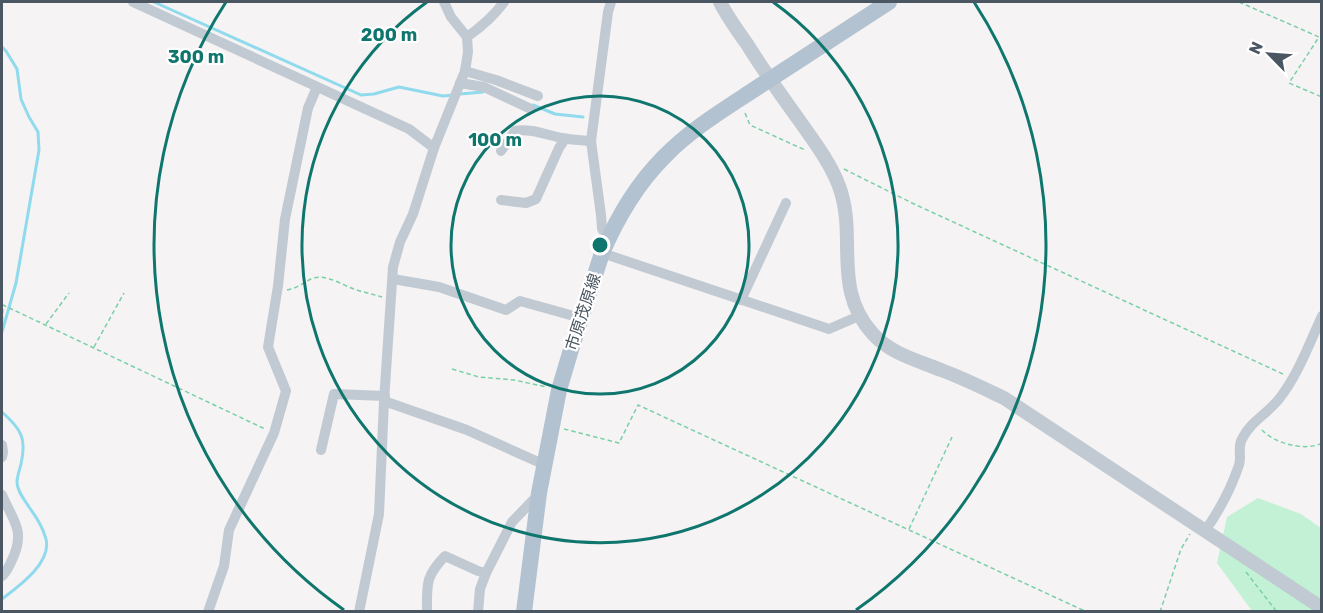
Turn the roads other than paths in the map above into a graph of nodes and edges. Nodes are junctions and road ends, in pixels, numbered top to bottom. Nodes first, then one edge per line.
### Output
1 (133, 2) edge
2 (444, 2) edge
3 (504, 2) edge
4 (611, 2) edge
5 (720, 2) edge
6 (889, 2) edge
7 (467, 37) junction
8 (465, 71) junction
9 (770, 79) junction
10 (460, 83) junction
11 (317, 87) junction
12 (531, 109) junction
13 (533, 131) junction
14 (565, 139) junction
15 (591, 141) junction
16 (434, 148) junction
17 (501, 151) dead end
18 (501, 200) dead end
19 (786, 203) dead end
20 (605, 245) junction
21 (393, 279) junction
22 (741, 300) junction
23 (860, 316) junction
24 (1322, 316) edge
25 (580, 318) junction
26 (385, 399) junction
27 (2, 445) edge
28 (321, 450) dead end
29 (2, 457) edge
30 (545, 465) junction
31 (539, 493) junction
32 (2, 495) edge
33 (1200, 528) junction
34 (486, 573) junction
35 (2, 576) edge
36 (1322, 608) edge
37 (208, 612) edge
38 (359, 612) edge
39 (427, 612) edge
40 (477, 612) edge
41 (524, 612) edge

1 - 11 street
2 - 7 street
3 - 7 street
4 - 15 street
5 - 9 street
6 - 9 main road, 市原茂原線
7 - 8 street
8 - 10 street
8 - 12 street
9 - 20 main road, 市原茂原線
9 - 23 street
10 - 12 street
10 - 16 street
11 - 16 street
11 - 37 street
12 - 13 street
13 - 14 street
13 - 17 street
14 - 15 street
14 - 18 street
15 - 20 street
16 - 21 street
19 - 22 street
20 - 22 street
20 - 25 main road, 市原茂原線
21 - 25 street
21 - 26 street
22 - 23 street
23 - 33 street
24 - 33 street
25 - 30 main road, 市原茂原線
26 - 28 street
26 - 30 street
26 - 38 street
27 - 29 street
30 - 31 main road, 市原茂原線
31 - 34 street
31 - 41 main road, 市原茂原線
32 - 35 street
33 - 36 street
34 - 39 street
34 - 40 street

